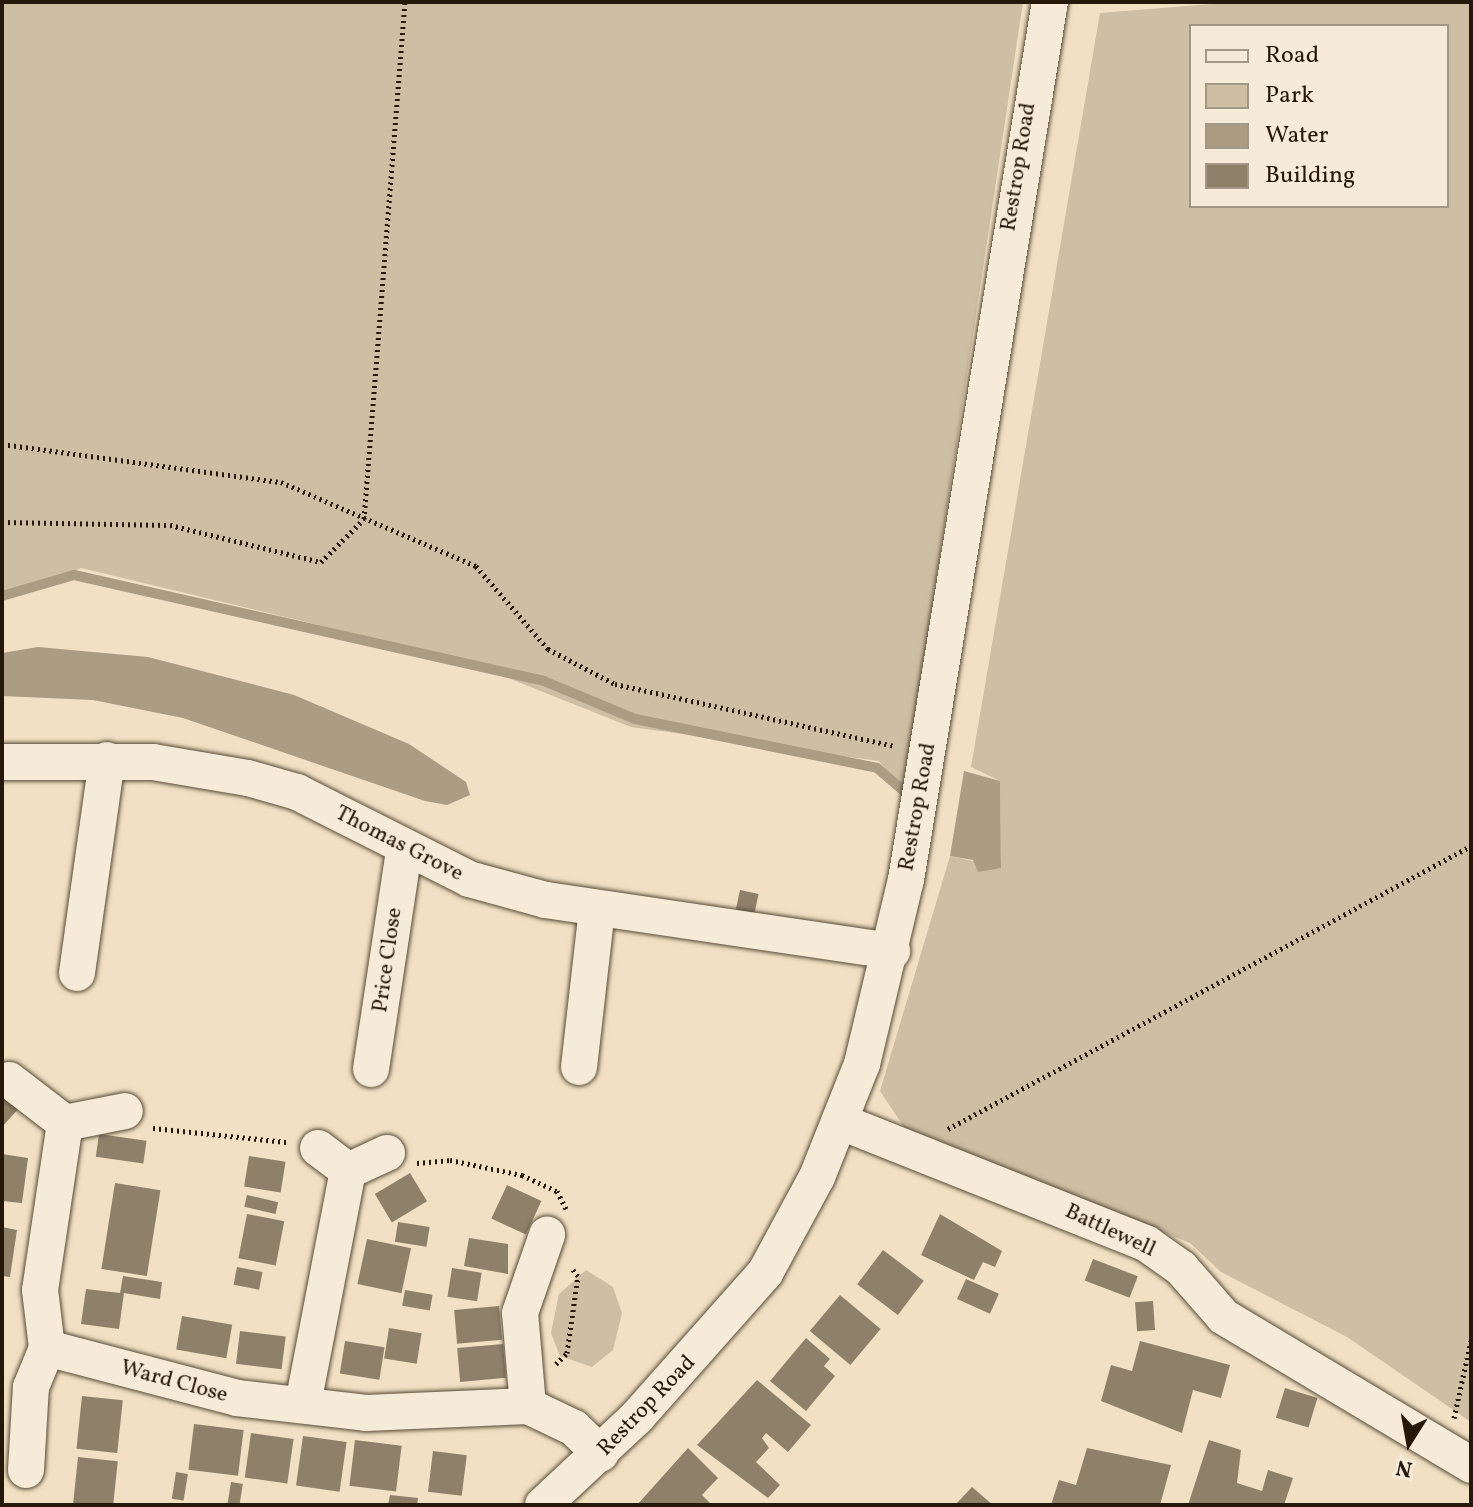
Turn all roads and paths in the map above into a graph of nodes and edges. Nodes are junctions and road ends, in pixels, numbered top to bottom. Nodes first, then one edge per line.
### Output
1 (405, 2) edge
2 (1050, 2) edge
3 (2, 444) edge
4 (364, 519) junction
5 (2, 522) edge
6 (928, 754) junction
7 (107, 760) junction
8 (2, 762) edge
9 (1471, 846) edge
10 (404, 850) junction
11 (597, 909) junction
12 (892, 951) junction
13 (77, 973) dead end
14 (579, 1067) dead end
15 (371, 1069) dead end
16 (9, 1080) dead end
17 (125, 1111) joint
18 (841, 1122) junction
19 (65, 1123) junction
20 (318, 1148) joint
21 (387, 1153) dead end
22 (928, 1155) junction
23 (348, 1171) junction
24 (554, 1245) joint
25 (1471, 1341) edge
26 (47, 1348) junction
27 (543, 1369) dead end
28 (303, 1404) junction
29 (528, 1406) junction
30 (601, 1454) junction
31 (1459, 1457) edge
32 (26, 1470) dead end
33 (543, 1505) edge

1 - 4 path
2 - 6 street, Restrop Road
3 - 4 path
4 - 5 path
4 - 6 path
6 - 12 street, Restrop Road
7 - 8 street, Thomas Grove
7 - 10 street, Thomas Grove
7 - 13 street
9 - 22 path
10 - 11 street, Thomas Grove
10 - 15 street, Price Close
11 - 12 street, Thomas Grove
11 - 14 street
12 - 18 street, Restrop Road
16 - 19 street
17 - 19 street
17 - 20 path
18 - 22 street, Battlewell
18 - 30 street, Restrop Road
19 - 26 street
20 - 23 street
21 - 23 street
22 - 31 street, Battlewell
23 - 28 street
24 - 27 path
24 - 29 street
25 - 31 path
26 - 28 street, Ward Close
26 - 32 street
28 - 29 street, Ward Close
29 - 30 street, Ward Close
30 - 33 street, Restrop Road

